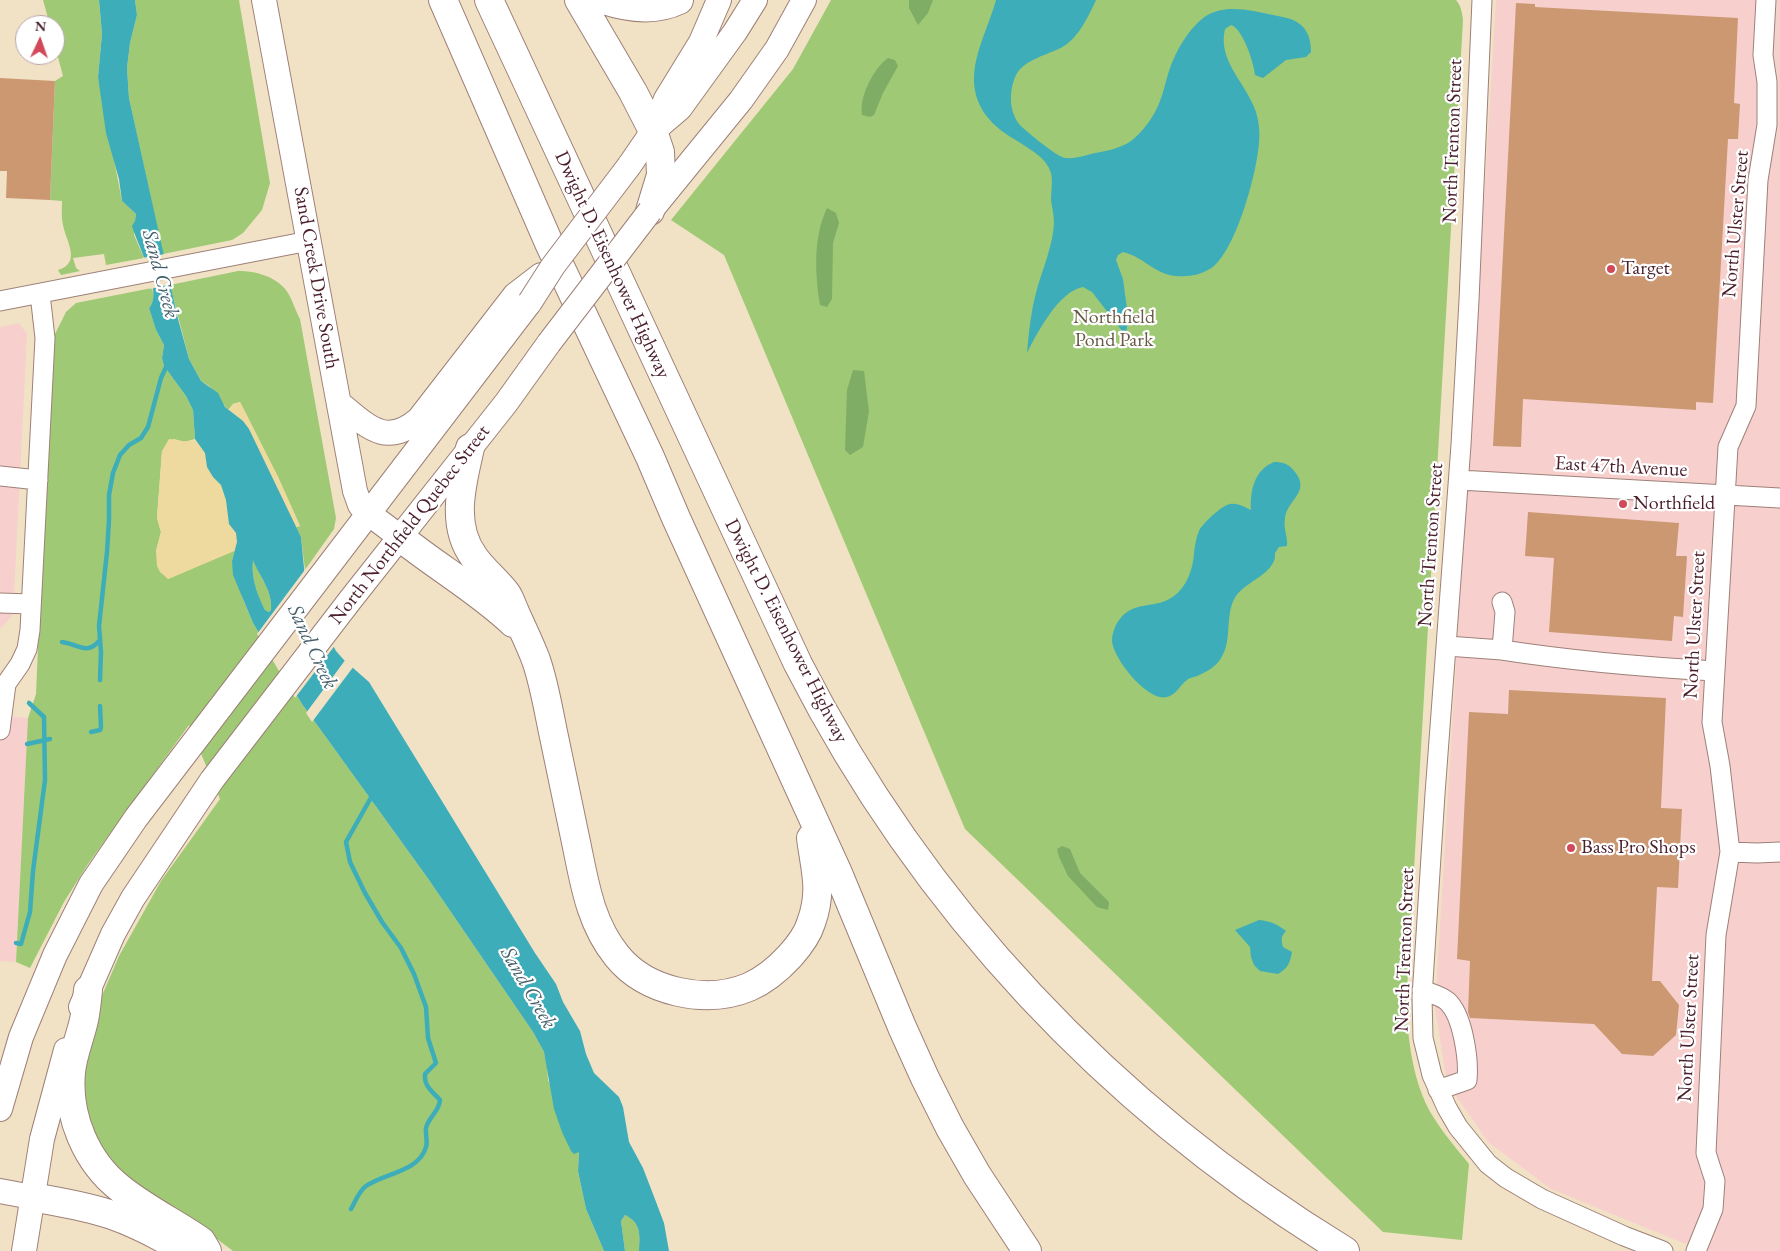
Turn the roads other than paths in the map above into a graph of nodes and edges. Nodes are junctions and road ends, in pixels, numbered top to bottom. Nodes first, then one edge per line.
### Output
1 (264, 0) edge
2 (443, 0) edge
3 (489, 0) edge
4 (579, 0) edge
5 (604, 0) edge
6 (679, 0) edge
7 (719, 0) edge
8 (755, 0) edge
9 (804, 0) edge
10 (1482, 0) edge
11 (1766, 0) edge
12 (654, 131) junction
13 (650, 211) junction
14 (308, 241) junction
15 (40, 294) junction
16 (527, 295) junction
17 (0, 301) edge
18 (339, 404) junction
19 (470, 448) junction
20 (0, 476) edge
21 (38, 480) junction
22 (1459, 480) junction
23 (1725, 495) junction
24 (1780, 498) edge
25 (369, 514) junction
26 (400, 538) junction
27 (1502, 602) dead end
28 (0, 603) edge
29 (31, 604) junction
30 (525, 634) junction
31 (1447, 646) junction
32 (1502, 650) junction
33 (1715, 671) junction
34 (0, 730) edge
35 (807, 804) junction
36 (1730, 852) junction
37 (1780, 852) edge
38 (88, 990) junction
39 (1422, 990) junction
40 (1438, 1090) junction
41 (1, 1101) edge
42 (0, 1192) edge
43 (32, 1197) junction
44 (24, 1251) edge
45 (186, 1251) edge
46 (207, 1251) edge
47 (1027, 1251) edge
48 (1345, 1251) edge
49 (1663, 1251) edge
50 (1696, 1251) edge

1 - 14 main road, Sand Creek Drive South
2 - 35 highway
3 - 48 highway, Dwight D. Eisenhower Highway
4 - 12 highway
5 - 6 highway
7 - 12 main road
8 - 12 main road, North Northfield Quebec Street
9 - 13 main road, North Northfield Quebec Street
10 - 22 street, North Trenton Street
11 - 23 street, North Ulster Street
12 - 13 highway
12 - 16 main road, North Northfield Quebec Street, bridge
13 - 19 main road, North Northfield Quebec Street, bridge
14 - 15 street
14 - 18 main road, Sand Creek Drive South
15 - 17 street
15 - 21 street
16 - 18 main road
16 - 25 main road, North Northfield Quebec Street
18 - 25 main road, Sand Creek Drive South
19 - 26 main road, North Northfield Quebec Street
19 - 30 highway
20 - 21 street
21 - 29 street
22 - 23 street, East 47th Avenue
22 - 31 street, North Trenton Street
23 - 24 street, East 47th Avenue
23 - 33 street, North Ulster Street
25 - 26 main road, Sand Creek Drive South
25 - 41 main road, North Northfield Quebec Street
26 - 30 highway
26 - 38 main road, North Northfield Quebec Street
27 - 32 street
28 - 29 street
29 - 34 street
30 - 35 highway
31 - 32 street
31 - 39 street, North Trenton Street
32 - 33 street
33 - 36 street, North Ulster Street
35 - 47 highway
36 - 37 street
36 - 50 street, North Ulster Street
38 - 43 main road, North Northfield Quebec Street
38 - 46 highway
39 - 40 street, North Trenton Street
39 - 40 street
40 - 49 street, North Trenton Street
42 - 43 main road
43 - 44 main road, North Northfield Quebec Street
43 - 45 highway

